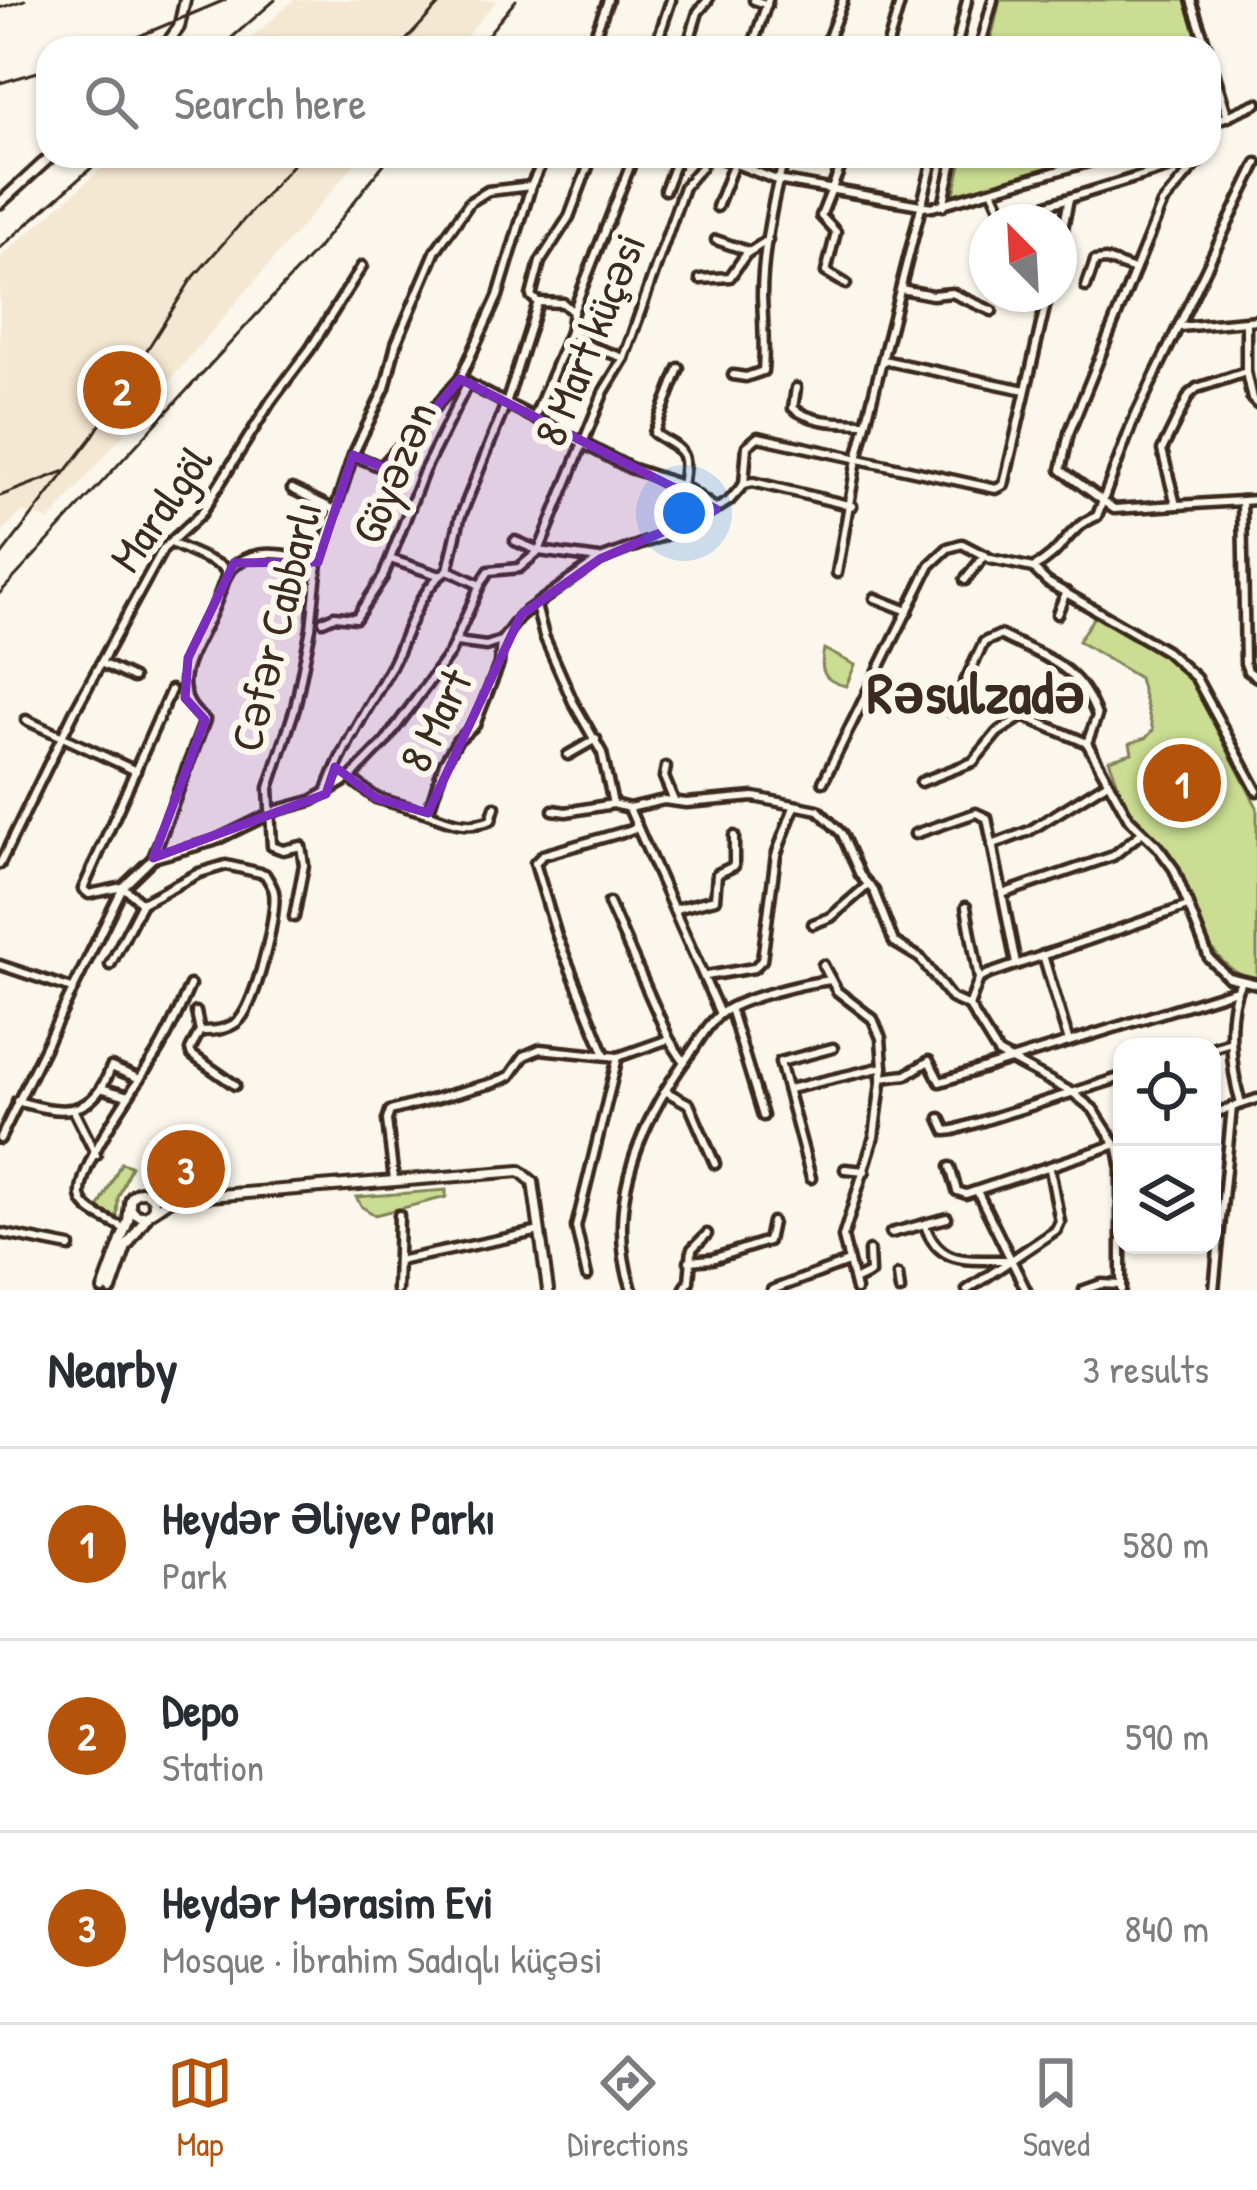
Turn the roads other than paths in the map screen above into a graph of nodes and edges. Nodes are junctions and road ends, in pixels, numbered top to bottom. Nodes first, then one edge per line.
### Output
1 (185, 0) edge
2 (608, 0) edge
3 (671, 0) edge
4 (708, 0) edge
5 (754, 0) edge
6 (843, 0) edge
7 (901, 0) edge
8 (967, 0) edge
9 (993, 0) edge
10 (1192, 0) edge
11 (768, 3) edge
12 (173, 36) edge
13 (594, 36) edge
14 (659, 36) edge
15 (691, 36) edge
16 (756, 36) edge
17 (830, 36) edge
18 (890, 36) edge
19 (959, 36) edge
20 (983, 36) edge
21 (1203, 36) edge
22 (1221, 94) edge
23 (1257, 103) edge
24 (1228, 117) junction
25 (1221, 120) edge
26 (1257, 163) edge
27 (38, 168) edge
28 (539, 168) edge
29 (587, 168) edge
30 (629, 168) edge
31 (674, 168) edge
32 (699, 168) edge
33 (732, 168) edge
34 (747, 168) edge
35 (782, 168) edge
36 (841, 168) edge
37 (931, 168) edge
38 (951, 168) edge
39 (1070, 168) edge
40 (1168, 168) edge
41 (1192, 168) edge
42 (777, 180) junction
43 (531, 186) junction
44 (833, 189) junction
45 (665, 190) dead end
46 (993, 192) junction
47 (1069, 200) junction
48 (0, 203) edge
49 (1068, 204) edge
50 (923, 205) junction
51 (943, 206) junction
52 (717, 207) dead end
53 (716, 240) dead end
54 (768, 240) junction
55 (748, 251) junction
56 (362, 266) dead end
57 (1135, 270) junction
58 (700, 278) dead end
59 (846, 284) dead end
60 (1086, 286) dead end
61 (901, 289) junction
62 (969, 301) edge
63 (538, 302) junction
64 (573, 312) junction
65 (1044, 312) edge
66 (1246, 320) junction
67 (1257, 320) edge
68 (1179, 327) junction
69 (570, 332) junction
70 (624, 358) junction
71 (883, 360) junction
72 (679, 368) dead end
73 (1246, 373) junction
74 (733, 375) dead end
75 (464, 381) junction
76 (796, 388) dead end
77 (1025, 390) junction
78 (507, 401) junction
79 (1257, 404) edge
80 (535, 416) junction
81 (866, 423) junction
82 (582, 442) junction
83 (353, 455) junction
84 (857, 459) junction
85 (744, 484) junction
86 (682, 485) junction
87 (292, 489) dead end
88 (1257, 500) edge
89 (1242, 501) junction
90 (1102, 503) junction
91 (1176, 505) junction
92 (852, 506) junction
93 (716, 509) junction
94 (334, 510) junction
95 (515, 541) dead end
96 (171, 543) junction
97 (539, 550) junction
98 (985, 555) junction
99 (390, 559) junction
100 (600, 559) junction
101 (318, 562) junction
102 (1033, 568) junction
103 (448, 570) junction
104 (837, 573) dead end
105 (227, 574) junction
106 (439, 576) junction
107 (965, 580) dead end
108 (480, 585) junction
109 (1066, 592) junction
110 (875, 598) dead end
111 (536, 606) junction
112 (908, 611) junction
113 (1057, 614) dead end
114 (323, 621) dead end
115 (501, 640) junction
116 (456, 643) junction
117 (101, 663) junction
118 (133, 677) dead end
119 (1257, 677) edge
120 (171, 690) dead end
121 (951, 711) dead end
122 (26, 720) dead end
123 (60, 738) junction
124 (596, 739) junction
125 (1087, 743) junction
126 (568, 755) dead end
127 (339, 757) junction
128 (665, 767) dead end
129 (356, 768) junction
130 (136, 771) junction
131 (350, 778) junction
132 (823, 782) dead end
133 (921, 782) dead end
134 (1108, 782) junction
135 (1257, 791) edge
136 (326, 794) junction
137 (674, 801) junction
138 (614, 804) junction
139 (794, 806) junction
140 (495, 807) dead end
141 (629, 808) junction
142 (554, 810) dead end
143 (271, 813) junction
144 (428, 813) junction
145 (637, 828) junction
146 (915, 834) dead end
147 (1141, 834) junction
148 (734, 836) dead end
149 (992, 844) junction
150 (153, 858) junction
151 (0, 864) edge
152 (868, 885) junction
153 (123, 887) junction
154 (1002, 894) junction
155 (142, 903) junction
156 (609, 903) dead end
157 (1188, 906) junction
158 (966, 907) dead end
159 (676, 909) junction
160 (295, 917) dead end
161 (813, 924) dead end
162 (1042, 955) junction
163 (0, 964) edge
164 (1016, 964) junction
165 (110, 965) dead end
166 (823, 965) dead end
167 (706, 976) junction
168 (979, 979) junction
169 (831, 980) junction
170 (1241, 981) junction
171 (1257, 984) edge
172 (190, 985) dead end
173 (72, 989) junction
174 (1236, 990) junction
175 (968, 1006) junction
176 (730, 1008) junction
177 (196, 1012) dead end
178 (720, 1014) junction
179 (200, 1031) junction
180 (669, 1040) junction
181 (1069, 1042) junction
182 (1233, 1042) junction
183 (1221, 1045) edge
184 (833, 1048) dead end
185 (605, 1055) junction
186 (617, 1057) junction
187 (1010, 1060) junction
188 (684, 1062) junction
189 (883, 1067) junction
190 (881, 1078) junction
191 (140, 1079) junction
192 (1113, 1080) edge
193 (235, 1085) dead end
194 (789, 1088) junction
195 (104, 1089) junction
196 (665, 1091) junction
197 (1073, 1093) junction
198 (128, 1096) junction
199 (1257, 1099) edge
200 (17, 1101) junction
201 (1236, 1105) junction
202 (1221, 1111) edge
203 (74, 1112) junction
204 (764, 1116) dead end
205 (940, 1118) dead end
206 (0, 1139) edge
207 (1117, 1146) edge
208 (1113, 1148) edge
209 (96, 1155) junction
210 (715, 1164) dead end
211 (950, 1167) dead end
212 (1049, 1167) junction
213 (845, 1169) dead end
214 (865, 1171) junction
215 (812, 1178) dead end
216 (394, 1180) junction
217 (977, 1191) junction
218 (148, 1193) junction
219 (172, 1198) junction
220 (130, 1204) junction
221 (150, 1214) junction
222 (399, 1215) dead end
223 (946, 1218) dead end
224 (772, 1222) dead end
225 (925, 1225) junction
226 (125, 1228) junction
227 (540, 1231) junction
228 (0, 1233) edge
229 (891, 1233) dead end
230 (707, 1234) dead end
231 (70, 1247) dead end
232 (869, 1251) dead end
233 (1120, 1254) edge
234 (1009, 1260) junction
235 (398, 1261) junction
236 (689, 1261) junction
237 (848, 1262) junction
238 (898, 1275) dead end
239 (587, 1276) dead end
240 (855, 1286) edge
241 (1121, 1288) edge
242 (107, 1290) edge
243 (397, 1290) edge
244 (546, 1290) edge
245 (632, 1290) edge
246 (684, 1290) edge
247 (772, 1290) edge
248 (901, 1290) edge
249 (967, 1290) edge
250 (1026, 1290) edge
251 (1084, 1290) edge
252 (1214, 1290) edge

1 - 12 street
2 - 13 street
3 - 14 street
4 - 15 street
5 - 11 street
6 - 17 street
7 - 18 street
8 - 19 street
9 - 20 street
10 - 21 street
11 - 16 street
22 - 24 street
23 - 24 street
24 - 25 street
26 - 68 street
27 - 48 street
28 - 43 street, Cəfər Cabbarlı
29 - 63 street, Göyəzən
30 - 64 street
31 - 45 street
32 - 70 street, 8 Mart küçəsi
33 - 52 street
34 - 42 street
35 - 42 street
36 - 44 street
37 - 50 street
38 - 51 street
39 - 46 street
40 - 47 street
41 - 57 street
42 - 44 street
42 - 54 street
43 - 75 street, Cəfər Cabbarlı
43 - 83 street, Cəfər Cabbarlı
44 - 50 street
44 - 59 street
46 - 47 street
46 - 51 street
47 - 49 street
50 - 51 street
50 - 61 street
53 - 55 street
54 - 55 street
54 - 74 street
55 - 58 street
56 - 96 street, Maralgöl
57 - 60 street
57 - 90 street
61 - 62 street
61 - 71 street
63 - 64 street
63 - 78 street, Göyəzən
64 - 69 street
65 - 77 street
66 - 67 street
66 - 68 street
66 - 73 street
68 - 90 street
69 - 70 street
69 - 80 street
70 - 82 street, 8 Mart küçəsi
71 - 77 street
71 - 81 street
72 - 86 street
73 - 79 street
73 - 91 street
75 - 78 street, Göyəzən
75 - 83 street, Cəfər Cabbarlı
75 - 99 street, Göyəzən
76 - 81 street
77 - 84 street
78 - 80 street, Göyəzən
78 - 103 street, Göyəzən
80 - 82 street, Göyəzən
81 - 84 street
82 - 86 street, Göyəzən
82 - 97 street, 8 Mart küçəsi
83 - 94 street, Cəfər Cabbarlı
84 - 85 street
84 - 92 street
85 - 92 street
85 - 93 street
86 - 93 street, Göyəzən
87 - 94 street
88 - 89 street
89 - 91 street
89 - 119 street
90 - 91 street
90 - 102 street
92 - 104 street
93 - 100 street
94 - 101 street, Cəfər Cabbarlı
95 - 97 street
96 - 105 street
96 - 117 street, Maralgöl
97 - 100 street
97 - 108 street
98 - 102 street
98 - 107 street
98 - 112 street
99 - 106 street
99 - 114 street, Göyəzən
100 - 111 street
101 - 105 street
101 - 143 street, Cəfər Cabbarlı
102 - 109 street
103 - 106 street
103 - 108 street, Göyəzən
105 - 150 street
106 - 127 street
108 - 116 street
109 - 113 street
109 - 135 street
110 - 112 street
111 - 115 street
111 - 124 street
112 - 132 street
115 - 116 street
115 - 144 street, 8 Mart
116 - 129 street
117 - 118 street
117 - 123 street, Maralgöl
120 - 130 street
121 - 125 street
122 - 123 street
123 - 130 street
123 - 151 street, Maralgöl
124 - 126 street
124 - 138 street
125 - 133 street
125 - 134 street
127 - 129 street
127 - 136 street
128 - 137 street
129 - 131 street
130 - 153 street
131 - 136 street
131 - 144 street, 8 Mart
134 - 147 street
134 - 149 street
136 - 143 street
137 - 139 street
137 - 141 street
138 - 141 street
138 - 142 street
139 - 152 street
139 - 167 street
140 - 144 street
141 - 145 street
143 - 150 street
143 - 160 street
145 - 159 street
145 - 185 street
146 - 149 street
147 - 154 street
147 - 157 street
148 - 159 street
149 - 154 street
150 - 153 street
152 - 161 street
152 - 175 street
153 - 155 street
153 - 173 street
154 - 164 street
155 - 165 street
155 - 179 street
156 - 180 street
157 - 162 street
157 - 170 street
158 - 168 street
159 - 167 street
162 - 164 street
162 - 181 street
163 - 173 street
164 - 168 street
166 - 169 street
167 - 178 street
168 - 175 street
169 - 176 street
169 - 189 street
170 - 171 street
170 - 174 street
172 - 191 street
173 - 200 street
174 - 181 street
174 - 182 street
175 - 187 street
176 - 178 street
176 - 204 street
177 - 179 street
178 - 188 street
179 - 193 street
180 - 186 street
180 - 188 street
181 - 187 street
182 - 183 street
182 - 201 street
184 - 194 street
185 - 186 street
185 - 216 street
186 - 239 street
187 - 190 street
187 - 197 street
188 - 196 street
189 - 190 street
189 - 194 street
190 - 214 street
191 - 195 street
191 - 198 street
192 - 197 street
194 - 215 street
195 - 198 street
195 - 203 street
196 - 210 street
196 - 245 street
197 - 205 street
197 - 207 street
198 - 209 street
199 - 201 street
200 - 203 street
200 - 206 street
201 - 202 street
201 - 252 street
203 - 209 street
208 - 212 street
209 - 226 street
211 - 217 street
212 - 217 street
212 - 234 street
213 - 214 street
214 - 237 street
216 - 219 street
216 - 227 street
217 - 234 street
218 - 219 street
218 - 220 street
218 - 221 street
219 - 221 street
220 - 221 street
220 - 226 street
221 - 242 street
222 - 235 street
223 - 225 street
224 - 236 street
225 - 229 street
225 - 234 street
226 - 242 street
227 - 235 street
227 - 244 street
228 - 231 street
230 - 236 street
232 - 240 street
233 - 241 street
234 - 249 street
234 - 250 street
235 - 243 street
236 - 246 street
237 - 240 street
237 - 247 street
238 - 248 street
241 - 251 street

